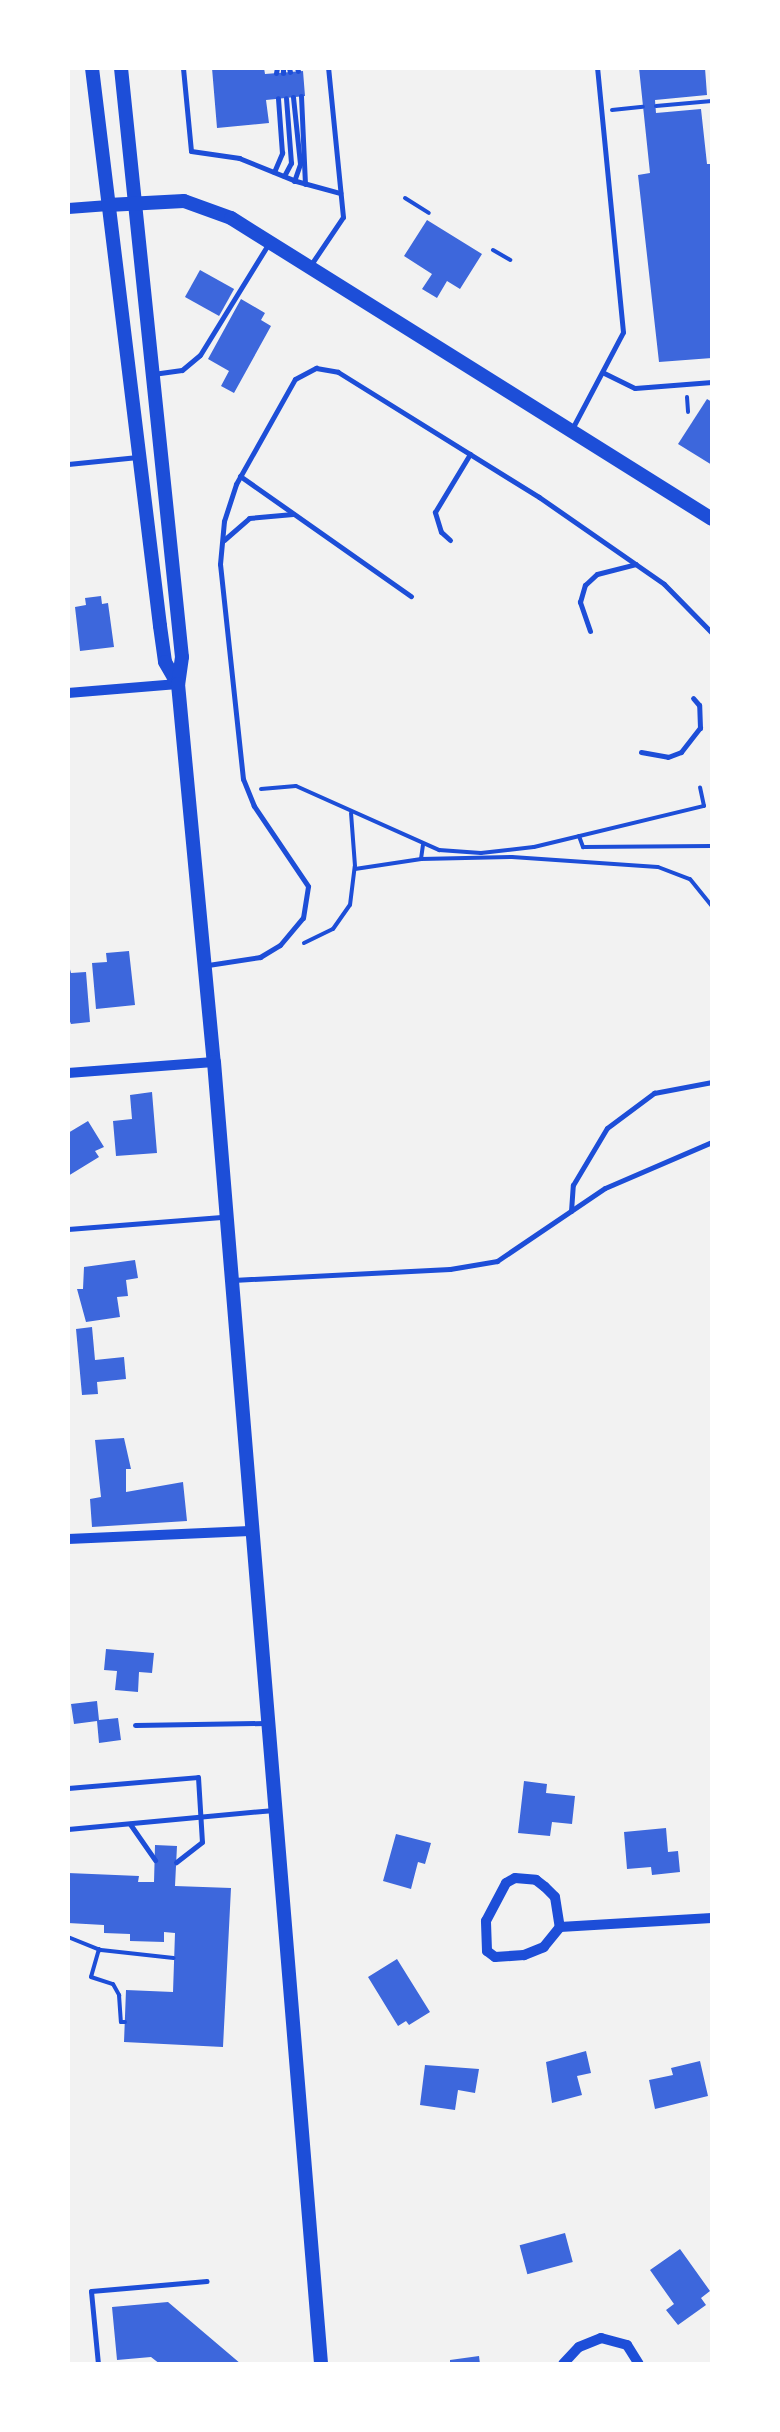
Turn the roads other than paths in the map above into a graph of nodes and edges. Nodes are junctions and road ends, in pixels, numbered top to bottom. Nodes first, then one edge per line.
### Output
1 (92, 68) edge
2 (121, 68) edge
3 (183, 68) edge
4 (328, 68) edge
5 (598, 68) edge
6 (301, 96) dead end
7 (285, 98) junction
8 (274, 172) junction
9 (284, 176) junction
10 (294, 180) junction
11 (306, 184) junction
12 (340, 193) junction
13 (134, 202) junction
14 (108, 205) junction
15 (68, 208) edge
16 (270, 240) junction
17 (310, 266) junction
18 (603, 372) junction
19 (151, 374) junction
20 (712, 382) edge
21 (572, 429) junction
22 (470, 454) junction
23 (138, 457) junction
24 (68, 464) edge
25 (240, 476) junction
26 (294, 514) junction
27 (712, 519) edge
28 (450, 540) dead end
29 (222, 543) junction
30 (636, 564) junction
31 (411, 596) dead end
32 (590, 631) dead end
33 (712, 633) edge
34 (178, 684) junction
35 (68, 693) edge
36 (693, 698) dead end
37 (641, 752) dead end
38 (205, 966) junction
39 (214, 1062) junction
40 (68, 1073) edge
41 (712, 1082) edge
42 (712, 1142) edge
43 (571, 1211) junction
44 (225, 1217) junction
45 (68, 1228) edge
46 (230, 1280) junction
47 (250, 1531) junction
48 (68, 1540) edge
49 (266, 1723) junction
50 (135, 1724) dead end
51 (68, 1788) edge
52 (274, 1810) junction
53 (201, 1817) junction
54 (130, 1824) junction
55 (68, 1829) edge
56 (154, 1860) dead end
57 (176, 1862) dead end
58 (712, 1918) edge
59 (560, 1927) junction
60 (206, 2281) dead end
61 (98, 2364) edge
62 (321, 2364) edge
63 (563, 2364) edge
64 (639, 2364) edge

1 - 14 main road
2 - 13 main road
3 - 8 lane
4 - 12 lane
5 - 18 lane
6 - 11 lane
7 - 8 lane
7 - 9 lane
7 - 10 lane
8 - 9 lane
9 - 10 lane
10 - 11 lane
11 - 12 lane
12 - 17 lane
13 - 14 main road
13 - 16 main road
13 - 19 main road
14 - 15 street
14 - 23 main road
16 - 17 main road
16 - 19 lane
17 - 21 main road
18 - 20 lane
18 - 21 lane
19 - 34 main road
21 - 27 main road
22 - 25 lane
22 - 28 lane
22 - 30 lane
23 - 24 lane
23 - 34 main road
25 - 26 lane
25 - 29 lane
26 - 29 lane
26 - 31 lane
29 - 38 lane
30 - 32 lane
30 - 33 lane
34 - 35 street
34 - 38 main road
36 - 37 lane
38 - 39 main road
39 - 40 street
39 - 44 main road
41 - 43 lane
42 - 43 lane
43 - 46 lane
44 - 45 lane
44 - 46 main road
46 - 47 main road
47 - 48 street
47 - 49 main road
49 - 50 lane
49 - 52 main road
51 - 53 lane
52 - 53 lane
52 - 62 main road
53 - 54 lane
53 - 57 lane
54 - 55 lane
54 - 56 lane
58 - 59 street
59 - 59 street
60 - 61 lane
63 - 64 street

